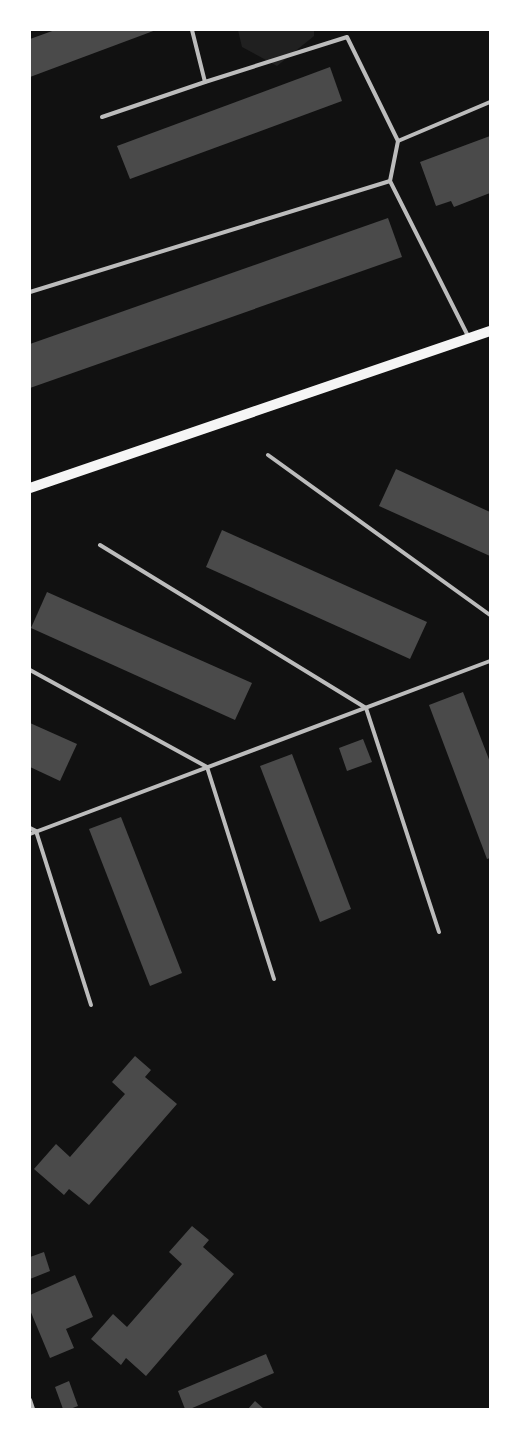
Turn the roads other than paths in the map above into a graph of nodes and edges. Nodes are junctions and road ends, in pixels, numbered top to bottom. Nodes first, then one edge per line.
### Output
1 (192, 30) edge
2 (205, 82) junction
3 (490, 102) edge
4 (102, 117) dead end
5 (398, 141) junction
6 (390, 181) junction
7 (30, 293) edge
8 (490, 330) edge
9 (469, 338) junction
10 (268, 455) dead end
11 (30, 488) edge
12 (100, 545) dead end
13 (490, 615) edge
14 (490, 661) edge
15 (30, 670) edge
16 (366, 708) junction
17 (207, 767) junction
18 (30, 828) edge
19 (36, 831) junction
20 (30, 834) edge
21 (439, 932) dead end
22 (274, 979) dead end
23 (91, 1005) dead end
24 (30, 1400) edge
25 (33, 1409) edge

1 - 2 lane
2 - 4 lane
2 - 5 lane
3 - 5 lane
5 - 6 lane
6 - 7 lane
6 - 9 lane
8 - 9 main road
9 - 11 main road
10 - 13 lane
12 - 16 lane
14 - 16 lane
15 - 17 lane
16 - 17 lane
16 - 21 lane
17 - 19 lane
17 - 22 lane
18 - 19 lane
19 - 20 lane
19 - 23 lane
24 - 25 lane

